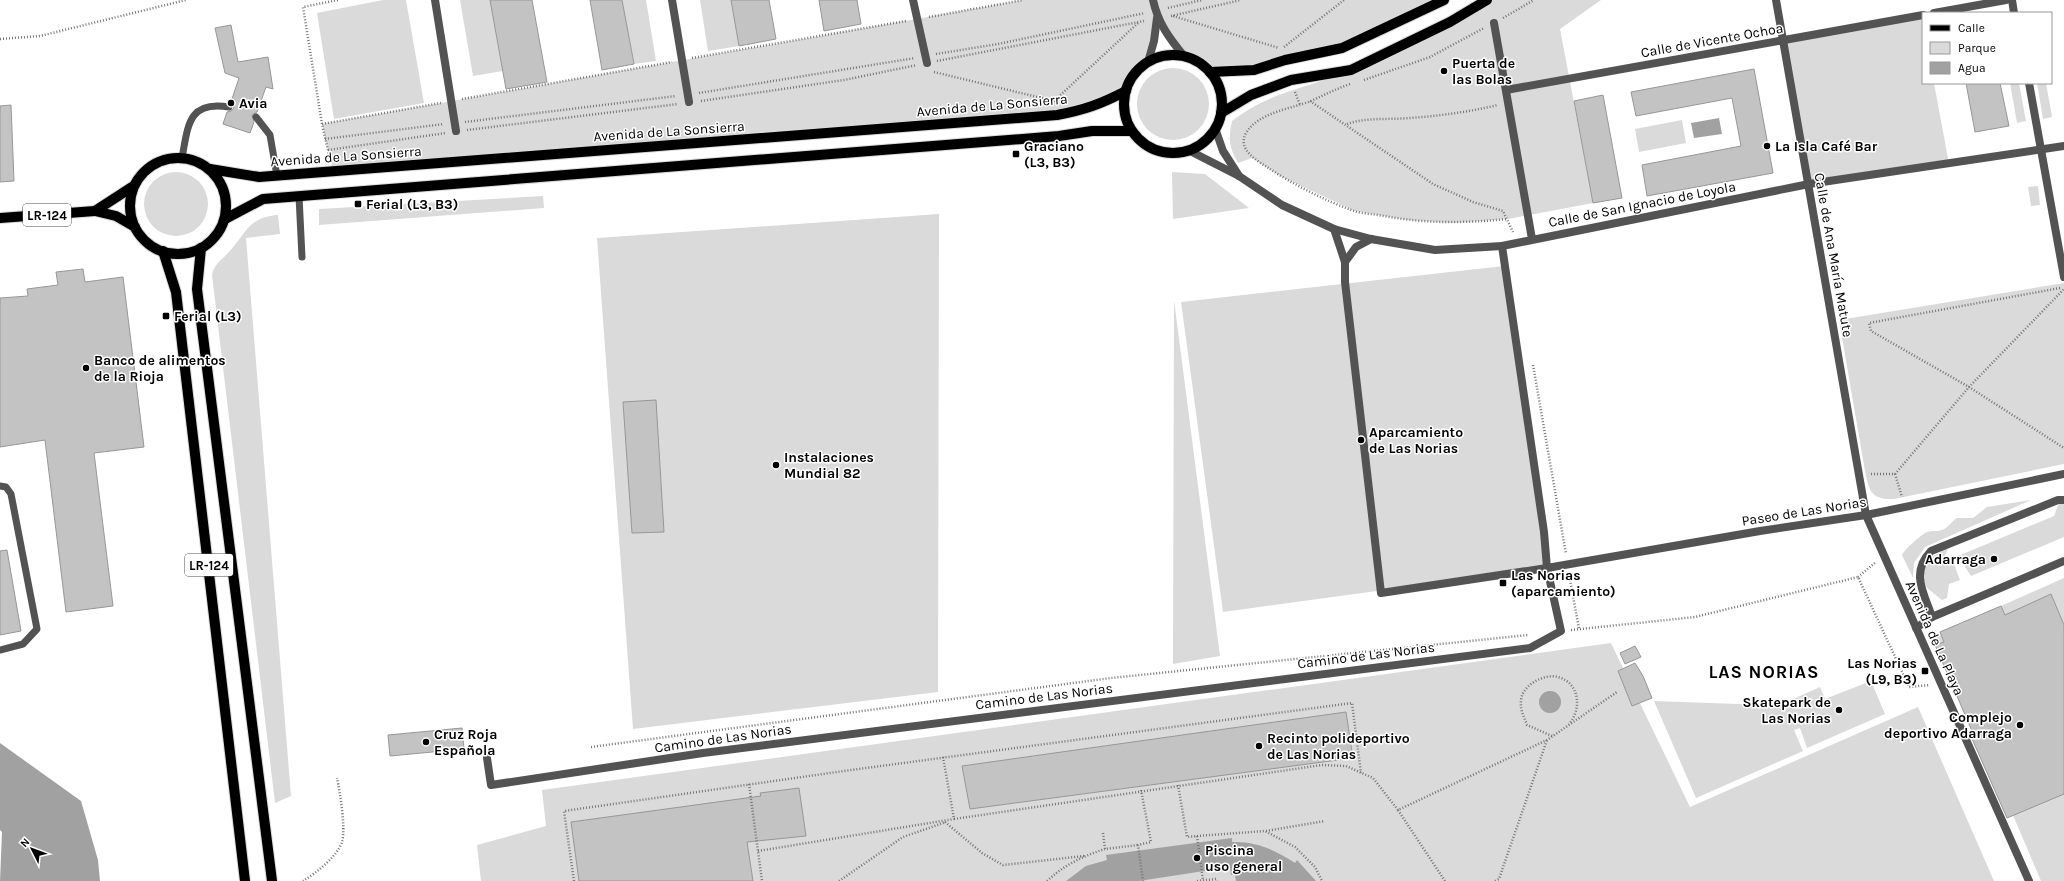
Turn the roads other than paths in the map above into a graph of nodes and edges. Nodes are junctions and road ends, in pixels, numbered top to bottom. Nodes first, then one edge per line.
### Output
1 (435, 0) edge
2 (672, 0) edge
3 (913, 0) edge
4 (1153, 0) edge
5 (1444, 0) edge
6 (1487, 0) edge
7 (1776, 0) edge
8 (2006, 0) edge
9 (2012, 0) edge
10 (1940, 12) edge
11 (2014, 12) edge
12 (1156, 14) junction
13 (1922, 15) edge
14 (1494, 23) road end
15 (1783, 40) junction
16 (1184, 56) junction
17 (927, 60) road end
18 (1148, 62) junction
19 (1210, 72) junction
20 (2029, 84) edge
21 (1506, 90) junction
22 (1126, 91) junction
23 (689, 98) road end
24 (229, 107) dead end
25 (1221, 113) junction
26 (256, 117) dead end
27 (456, 127) road end
28 (1215, 128) junction
29 (1132, 131) junction
30 (2064, 146) edge
31 (1188, 150) junction
32 (2042, 150) junction
33 (182, 158) junction
34 (210, 169) junction
35 (277, 176) junction
36 (1239, 176) junction
37 (1809, 184) junction
38 (132, 187) junction
39 (298, 196) junction
40 (95, 211) junction
41 (0, 218) edge
42 (225, 219) junction
43 (135, 227) junction
44 (1334, 229) junction
45 (1371, 239) junction
46 (1532, 239) junction
47 (1502, 246) junction
48 (201, 248) junction
49 (163, 251) junction
50 (302, 257) dead end
51 (1345, 262) junction
52 (2064, 277) edge
53 (2064, 474) edge
54 (0, 486) edge
55 (2064, 500) edge
56 (1866, 515) junction
57 (2064, 561) edge
58 (1547, 568) junction
59 (1932, 617) junction
60 (1916, 628) junction
61 (0, 650) edge
62 (487, 758) dead end
63 (246, 881) edge
64 (272, 881) edge
65 (2029, 881) edge

1 - 27 street
2 - 23 street
3 - 17 street
4 - 12 street
5 - 19 main road
6 - 25 main road
7 - 15 street, Calle de Ana María Matute
8 - 10 street
9 - 11 street
12 - 16 street
12 - 18 street
13 - 15 street, Calle de Vicente Ochoa
14 - 21 street
15 - 21 street, Calle de Vicente Ochoa
15 - 37 street, Calle de Ana María Matute
16 - 18 main road
16 - 19 main road
18 - 22 main road
19 - 25 main road
20 - 32 street
21 - 46 street
22 - 29 main road
22 - 35 main road, Avenida de La Sonsierra
24 - 33 lane
25 - 28 main road
26 - 35 lane
28 - 31 main road
28 - 36 street, Calle de San Ignacio de Loyola
29 - 31 main road
29 - 39 main road
30 - 32 street, Calle de San Ignacio de Loyola
31 - 36 street, Calle de San Ignacio de Loyola
32 - 37 street, Calle de San Ignacio de Loyola
32 - 52 street
33 - 34 main road, LR-124
33 - 38 main road, LR-124
34 - 35 main road, Avenida de La Sonsierra
34 - 42 main road, LR-124
36 - 44 street, Calle de San Ignacio de Loyola
37 - 46 street, Calle de San Ignacio de Loyola
37 - 56 street, Calle de Ana María Matute
38 - 40 main road, LR-124
38 - 43 main road, LR-124
39 - 42 main road
39 - 50 lane
40 - 41 main road, LR-124
40 - 43 main road, LR-124
42 - 48 main road, LR-124
43 - 49 main road, LR-124
44 - 45 street, Calle de San Ignacio de Loyola
44 - 51 street
45 - 47 street, Calle de San Ignacio de Loyola
45 - 51 street
46 - 47 street, Calle de San Ignacio de Loyola
47 - 58 street
48 - 49 main road, LR-124
48 - 64 main road, LR-124
49 - 63 main road, LR-124
51 - 58 street, Paseo de Las Norias
53 - 56 street, Paseo de Las Norias
54 - 61 lane
55 - 59 street
56 - 58 street, Paseo de Las Norias
56 - 60 street, Avenida de La Playa
57 - 59 street
58 - 62 street, Camino de Las Norias
59 - 60 street
60 - 65 street, Avenida de La Playa

